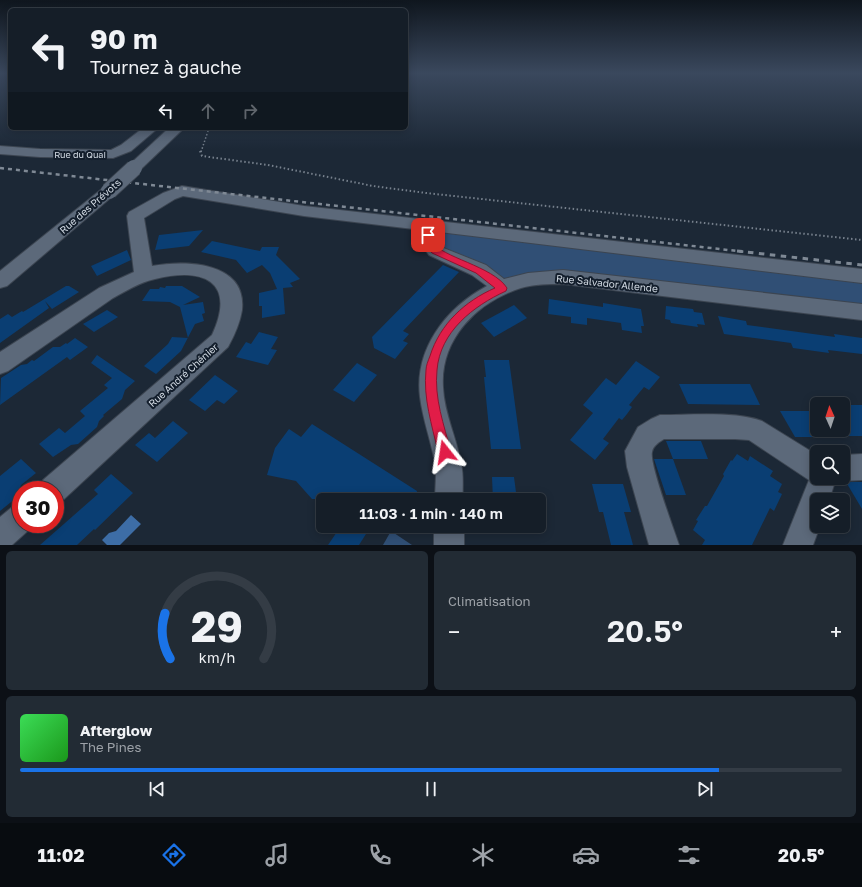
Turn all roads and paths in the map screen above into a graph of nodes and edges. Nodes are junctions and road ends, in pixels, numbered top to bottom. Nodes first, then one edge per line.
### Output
1 (148, 130) edge
2 (175, 130) edge
3 (207, 130) edge
4 (0, 150) edge
5 (431, 226) junction
6 (862, 240) edge
7 (144, 274) junction
8 (862, 276) edge
9 (0, 281) edge
10 (502, 288) junction
11 (862, 312) edge
12 (0, 364) edge
13 (810, 466) edge
14 (862, 467) edge
15 (850, 468) edge
16 (63, 481) edge
17 (820, 485) edge
18 (449, 493) edge
19 (12, 526) edge
20 (449, 533) edge
21 (0, 536) edge
22 (449, 545) edge
23 (664, 545) edge
24 (798, 545) edge

1 - 4 street, Rue du Quai
2 - 9 street, Rue des Prévots, bridge
3 - 6 path
5 - 7 street
5 - 8 street
5 - 10 street
7 - 12 street, Rue André Chénier
7 - 16 street, Rue André Chénier
10 - 11 street, Rue Salvador Allende
10 - 18 street, Rue Salvador Allende
13 - 23 street
14 - 15 street
17 - 24 street
19 - 21 street
20 - 22 street

